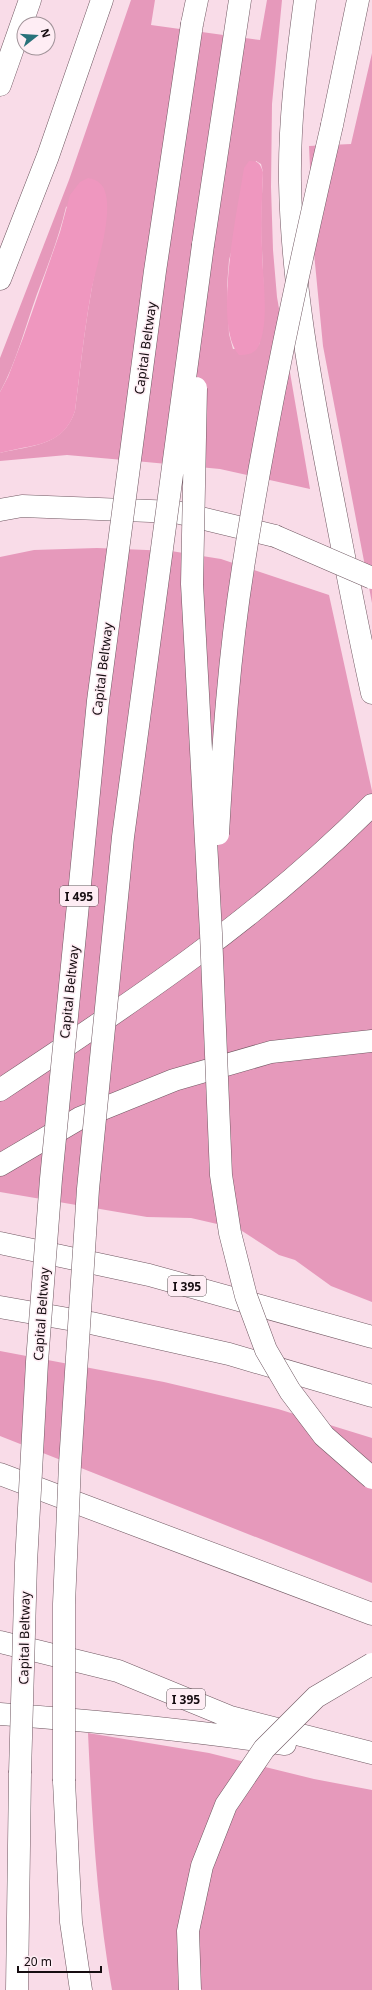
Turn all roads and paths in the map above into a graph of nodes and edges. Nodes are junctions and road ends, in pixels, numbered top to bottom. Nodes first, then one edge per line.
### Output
1 (30, 0) edge
2 (102, 0) edge
3 (197, 0) edge
4 (240, 0) edge
5 (305, 0) edge
6 (358, 0) edge
7 (0, 85) edge
8 (203, 245) junction
9 (0, 279) edge
10 (0, 510) edge
11 (372, 578) edge
12 (372, 693) edge
13 (372, 805) edge
14 (211, 933) junction
15 (372, 1041) edge
16 (0, 1090) edge
17 (0, 1165) edge
18 (0, 1242) edge
19 (0, 1307) edge
20 (372, 1337) edge
21 (372, 1396) edge
22 (0, 1474) edge
23 (372, 1478) edge
24 (372, 1614) edge
25 (0, 1642) edge
26 (372, 1664) edge
27 (0, 1714) edge
28 (372, 1753) edge
29 (372, 1756) edge
30 (17, 1990) edge
31 (81, 1990) edge
32 (190, 1990) edge

1 - 7 highway
2 - 9 highway
3 - 30 highway, Capital Beltway / I 495, bridge
4 - 8 highway
5 - 12 highway
6 - 14 highway, bridge
8 - 14 highway, bridge
8 - 31 highway, bridge
10 - 11 highway, bridge
13 - 16 highway, bridge
14 - 23 highway, bridge
15 - 17 highway, bridge
18 - 20 highway, I 395
19 - 21 highway
22 - 24 highway
25 - 28 highway, I 395
26 - 32 highway, bridge
27 - 29 highway

